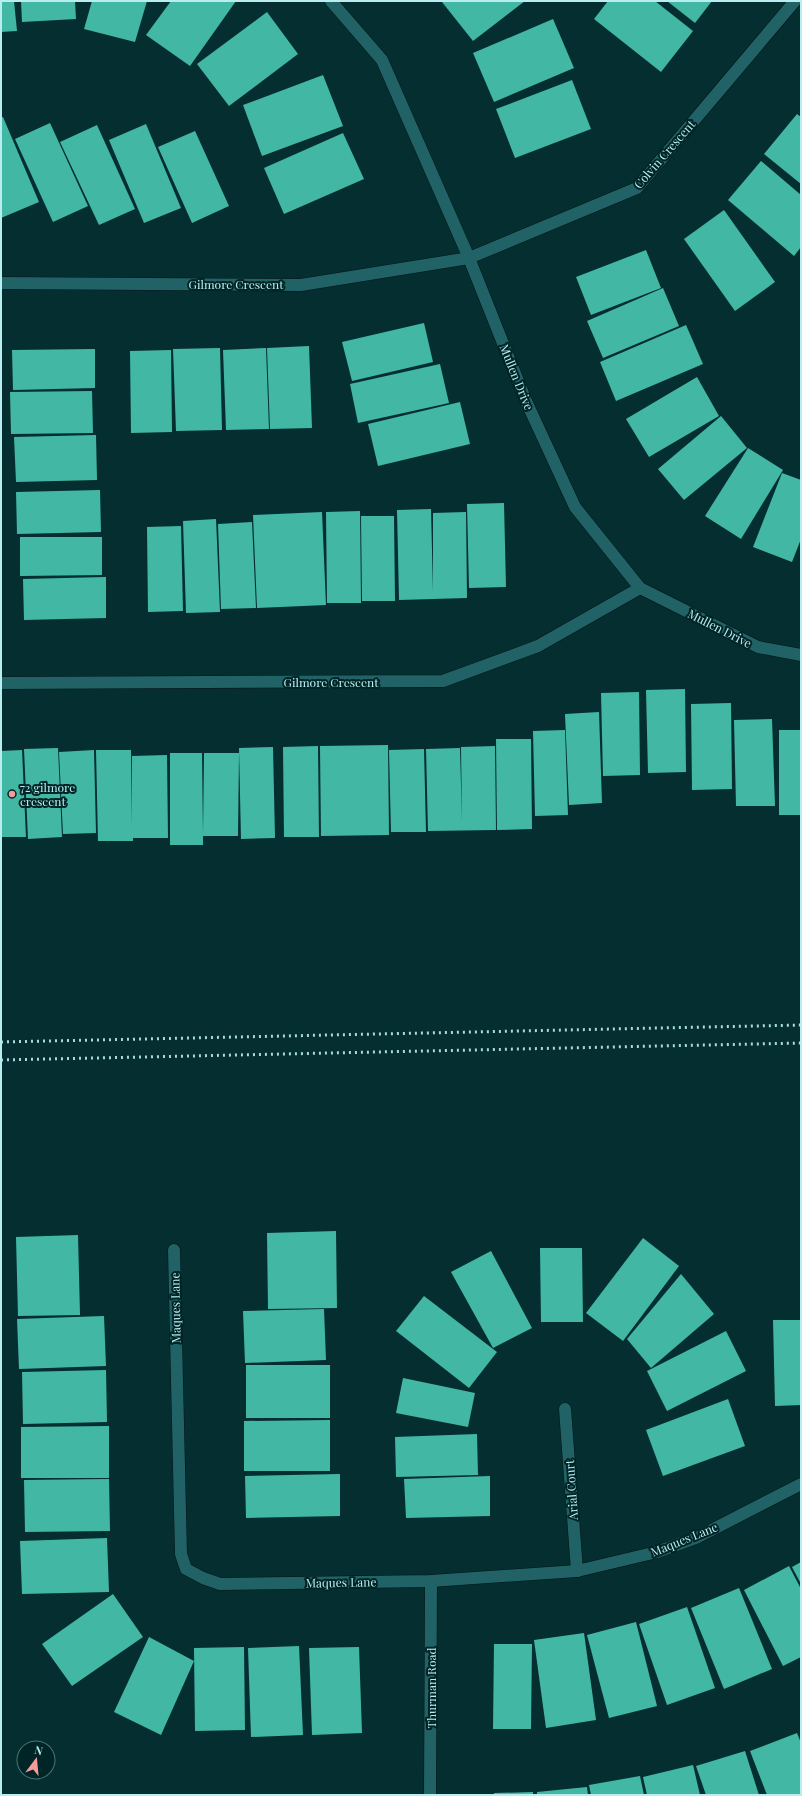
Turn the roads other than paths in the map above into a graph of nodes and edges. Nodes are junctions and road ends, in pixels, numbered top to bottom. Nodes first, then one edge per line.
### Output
1 (331, 1) edge
2 (794, 1) edge
3 (469, 258) junction
4 (1, 283) edge
5 (640, 588) junction
6 (801, 655) edge
7 (1, 683) edge
8 (174, 1250) dead end
9 (565, 1409) dead end
10 (801, 1484) edge
11 (577, 1571) junction
12 (431, 1581) junction
13 (430, 1795) edge

1 - 3 street, Mullen Drive
2 - 3 street, Colvin Crescent
3 - 4 street, Gilmore Crescent
3 - 5 street, Mullen Drive
5 - 6 street, Mullen Drive
5 - 7 street, Gilmore Crescent
8 - 12 street, Maques Lane
9 - 11 street, Arial Court
10 - 11 street, Maques Lane
11 - 12 street, Maques Lane
12 - 13 street, Thurman Road

